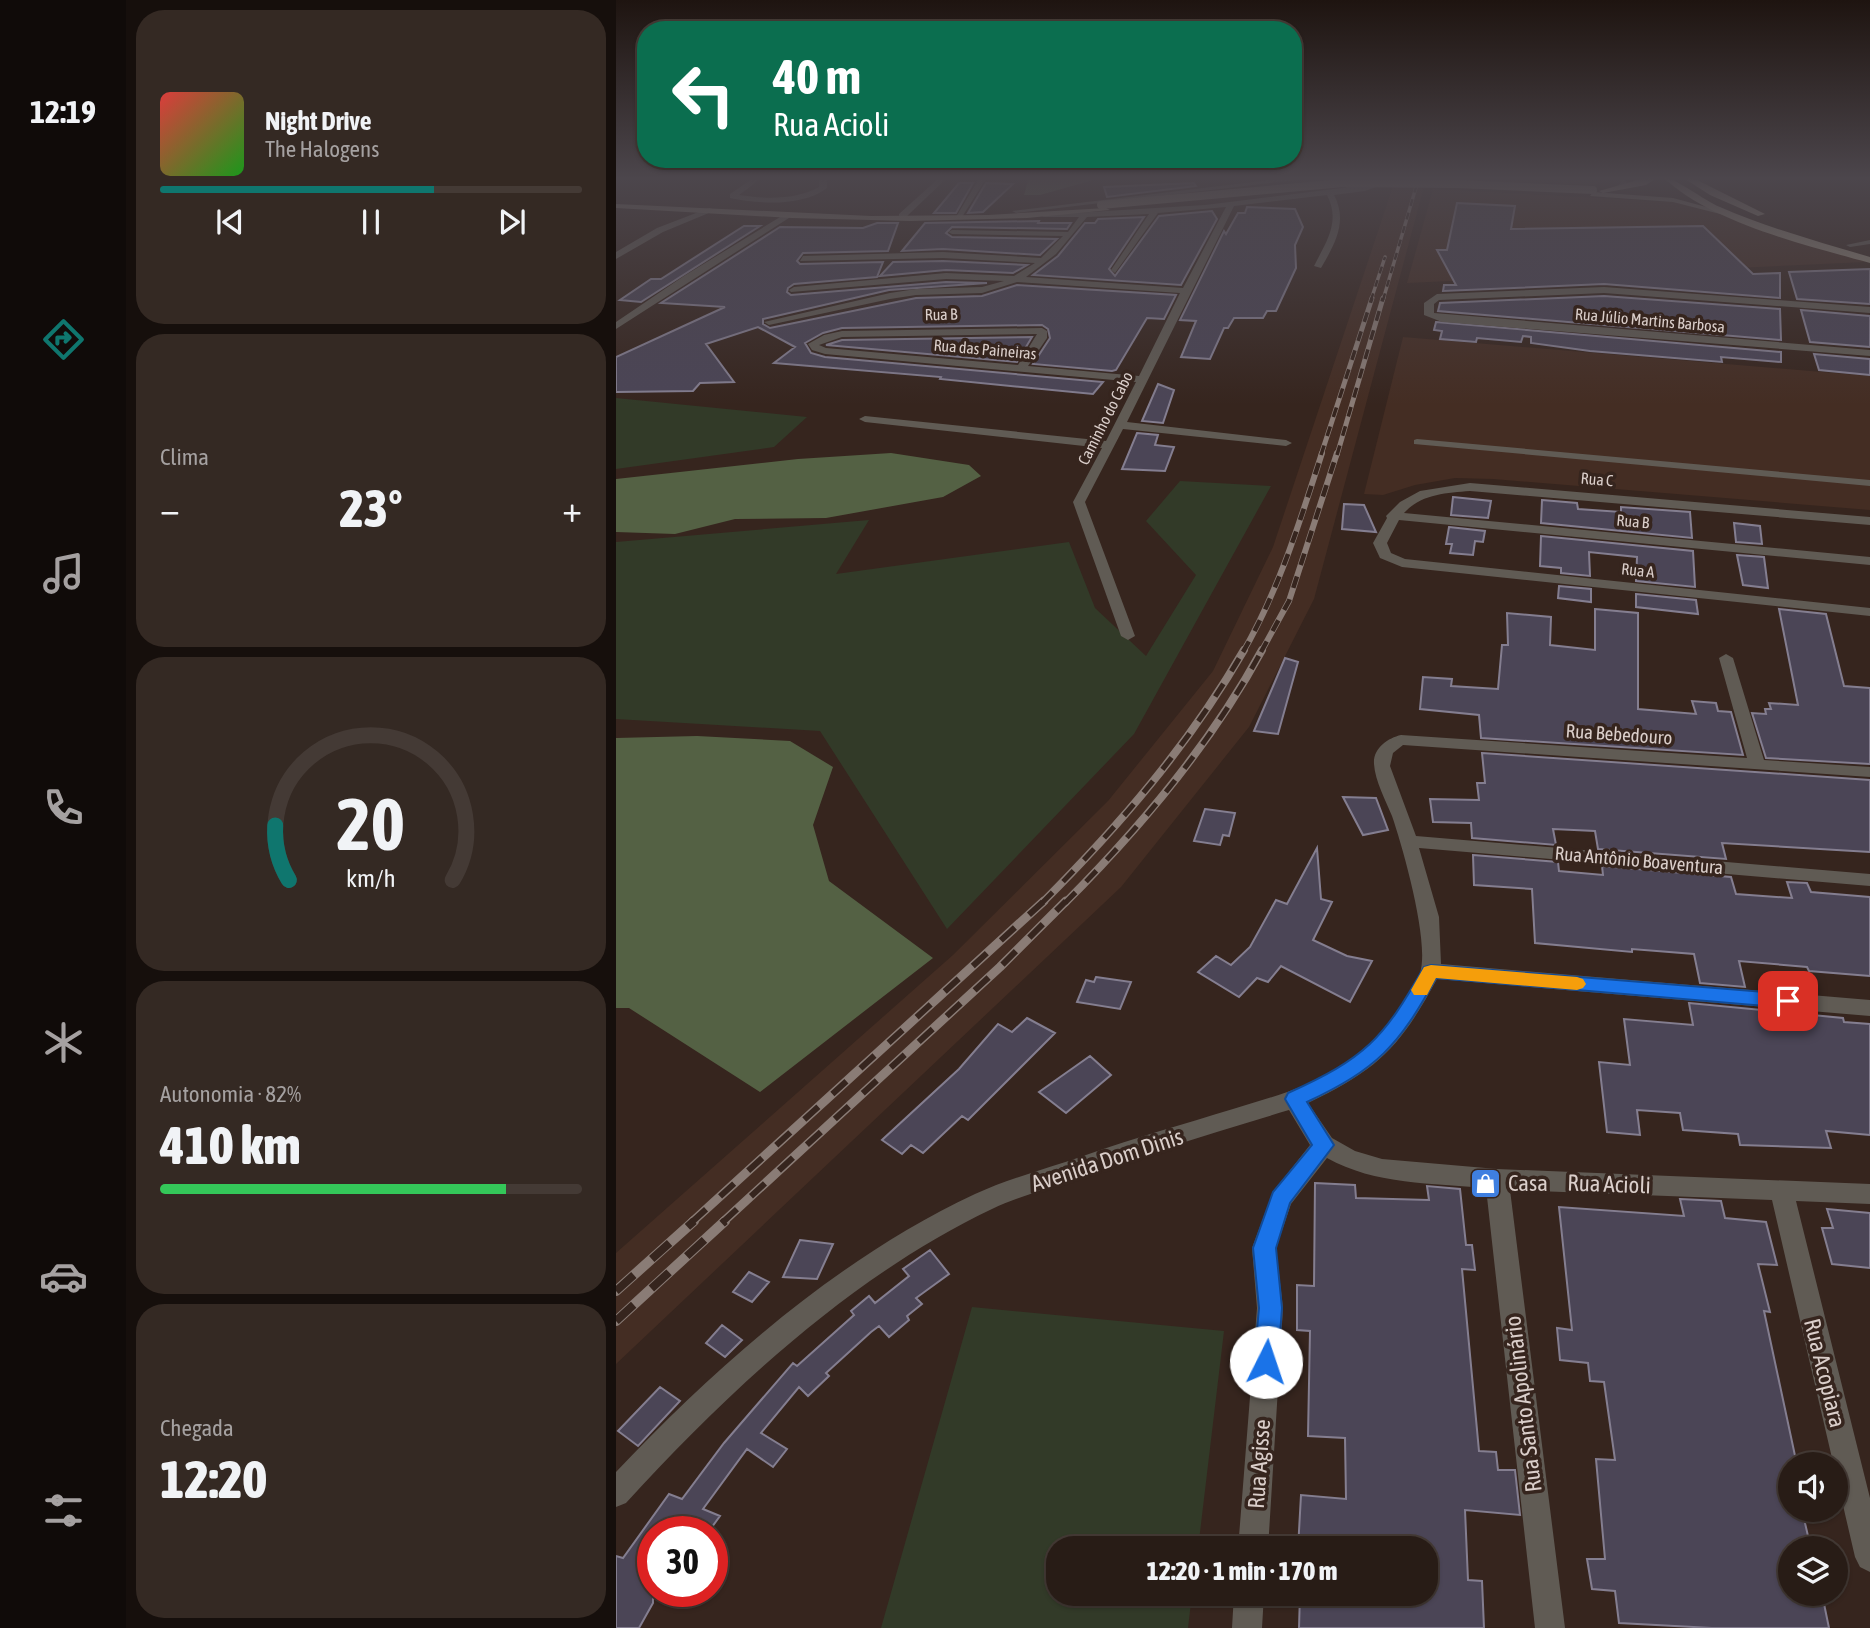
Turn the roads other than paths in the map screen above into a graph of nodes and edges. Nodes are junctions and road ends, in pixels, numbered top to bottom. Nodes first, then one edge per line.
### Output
1 (728, 253) edge
2 (1051, 253) edge
3 (1127, 253) edge
4 (1204, 253) edge
5 (1324, 253) edge
6 (1848, 253) edge
7 (803, 259) dead end
8 (1870, 260) edge
9 (1042, 261) junction
10 (1318, 266) dead end
11 (1115, 270) dead end
12 (1016, 278) junction
13 (844, 287) junction
14 (996, 287) junction
15 (794, 290) dead end
16 (1184, 291) junction
17 (1078, 293) dead end
18 (1092, 293) dead end
19 (1106, 294) dead end
20 (834, 308) junction
21 (1870, 310) edge
22 (1545, 311) junction
23 (769, 322) dead end
24 (616, 326) edge
25 (825, 351) joint
26 (1870, 353) edge
27 (1021, 368) junction
28 (1142, 379) junction
29 (865, 419) dead end
30 (1120, 425) junction
31 (1417, 442) dead end
32 (1286, 443) dead end
33 (1111, 445) junction
34 (1870, 483) edge
35 (1392, 516) junction
36 (1870, 521) edge
37 (1870, 561) edge
38 (1870, 612) edge
39 (1128, 636) dead end
40 (1726, 658) dead end
41 (1757, 765) junction
42 (1870, 772) edge
43 (1408, 841) junction
44 (1870, 880) edge
45 (1431, 971) junction
46 (1870, 1008) edge
47 (1295, 1099) junction
48 (1324, 1145) junction
49 (1497, 1179) junction
50 (1781, 1190) junction
51 (1870, 1194) edge
52 (616, 1493) edge
53 (1253, 1536) edge
54 (1870, 1557) edge
55 (1248, 1606) edge
56 (1247, 1628) edge
57 (1550, 1628) edge

1 - 24 street
2 - 9 street
3 - 11 street
4 - 16 street, Caminho do Cabo
5 - 10 street
6 - 8 main road
7 - 9 street
9 - 12 street
12 - 13 street
12 - 14 street
12 - 16 street
13 - 15 street
13 - 20 street
14 - 17 street
14 - 20 street
16 - 28 street, Caminho do Cabo
18 - 19 street
20 - 23 street
21 - 22 street
22 - 22 street, Rua Júlio Martins Barbosa
22 - 26 street, Rua Júlio Martins Barbosa
25 - 27 street, Rua das Paineiras
25 - 27 street, Rua B
27 - 28 street, Rua das Paineiras
28 - 30 street, Caminho do Cabo
29 - 33 street
30 - 32 street
30 - 33 street, Caminho do Cabo
31 - 34 lane
33 - 39 street, Caminho do Cabo
35 - 36 street, Rua C
35 - 37 street, Rua B
35 - 38 street, Rua A
40 - 41 street
41 - 42 street, Rua Bebedouro
41 - 43 street, Rua Bebedouro
43 - 44 street, Rua Antônio Boaventura
43 - 45 street
45 - 46 street
45 - 47 street, Avenida Dom Dinis
47 - 48 street, Rua Acioli
47 - 52 street, Avenida Dom Dinis
48 - 49 street, Rua Acioli
48 - 53 street, Rua Agisse
49 - 50 street, Rua Acioli
49 - 57 street, Rua Santo Apolinário
50 - 51 street, Rua Acioli
50 - 54 street, Rua Acopiara
55 - 56 street

